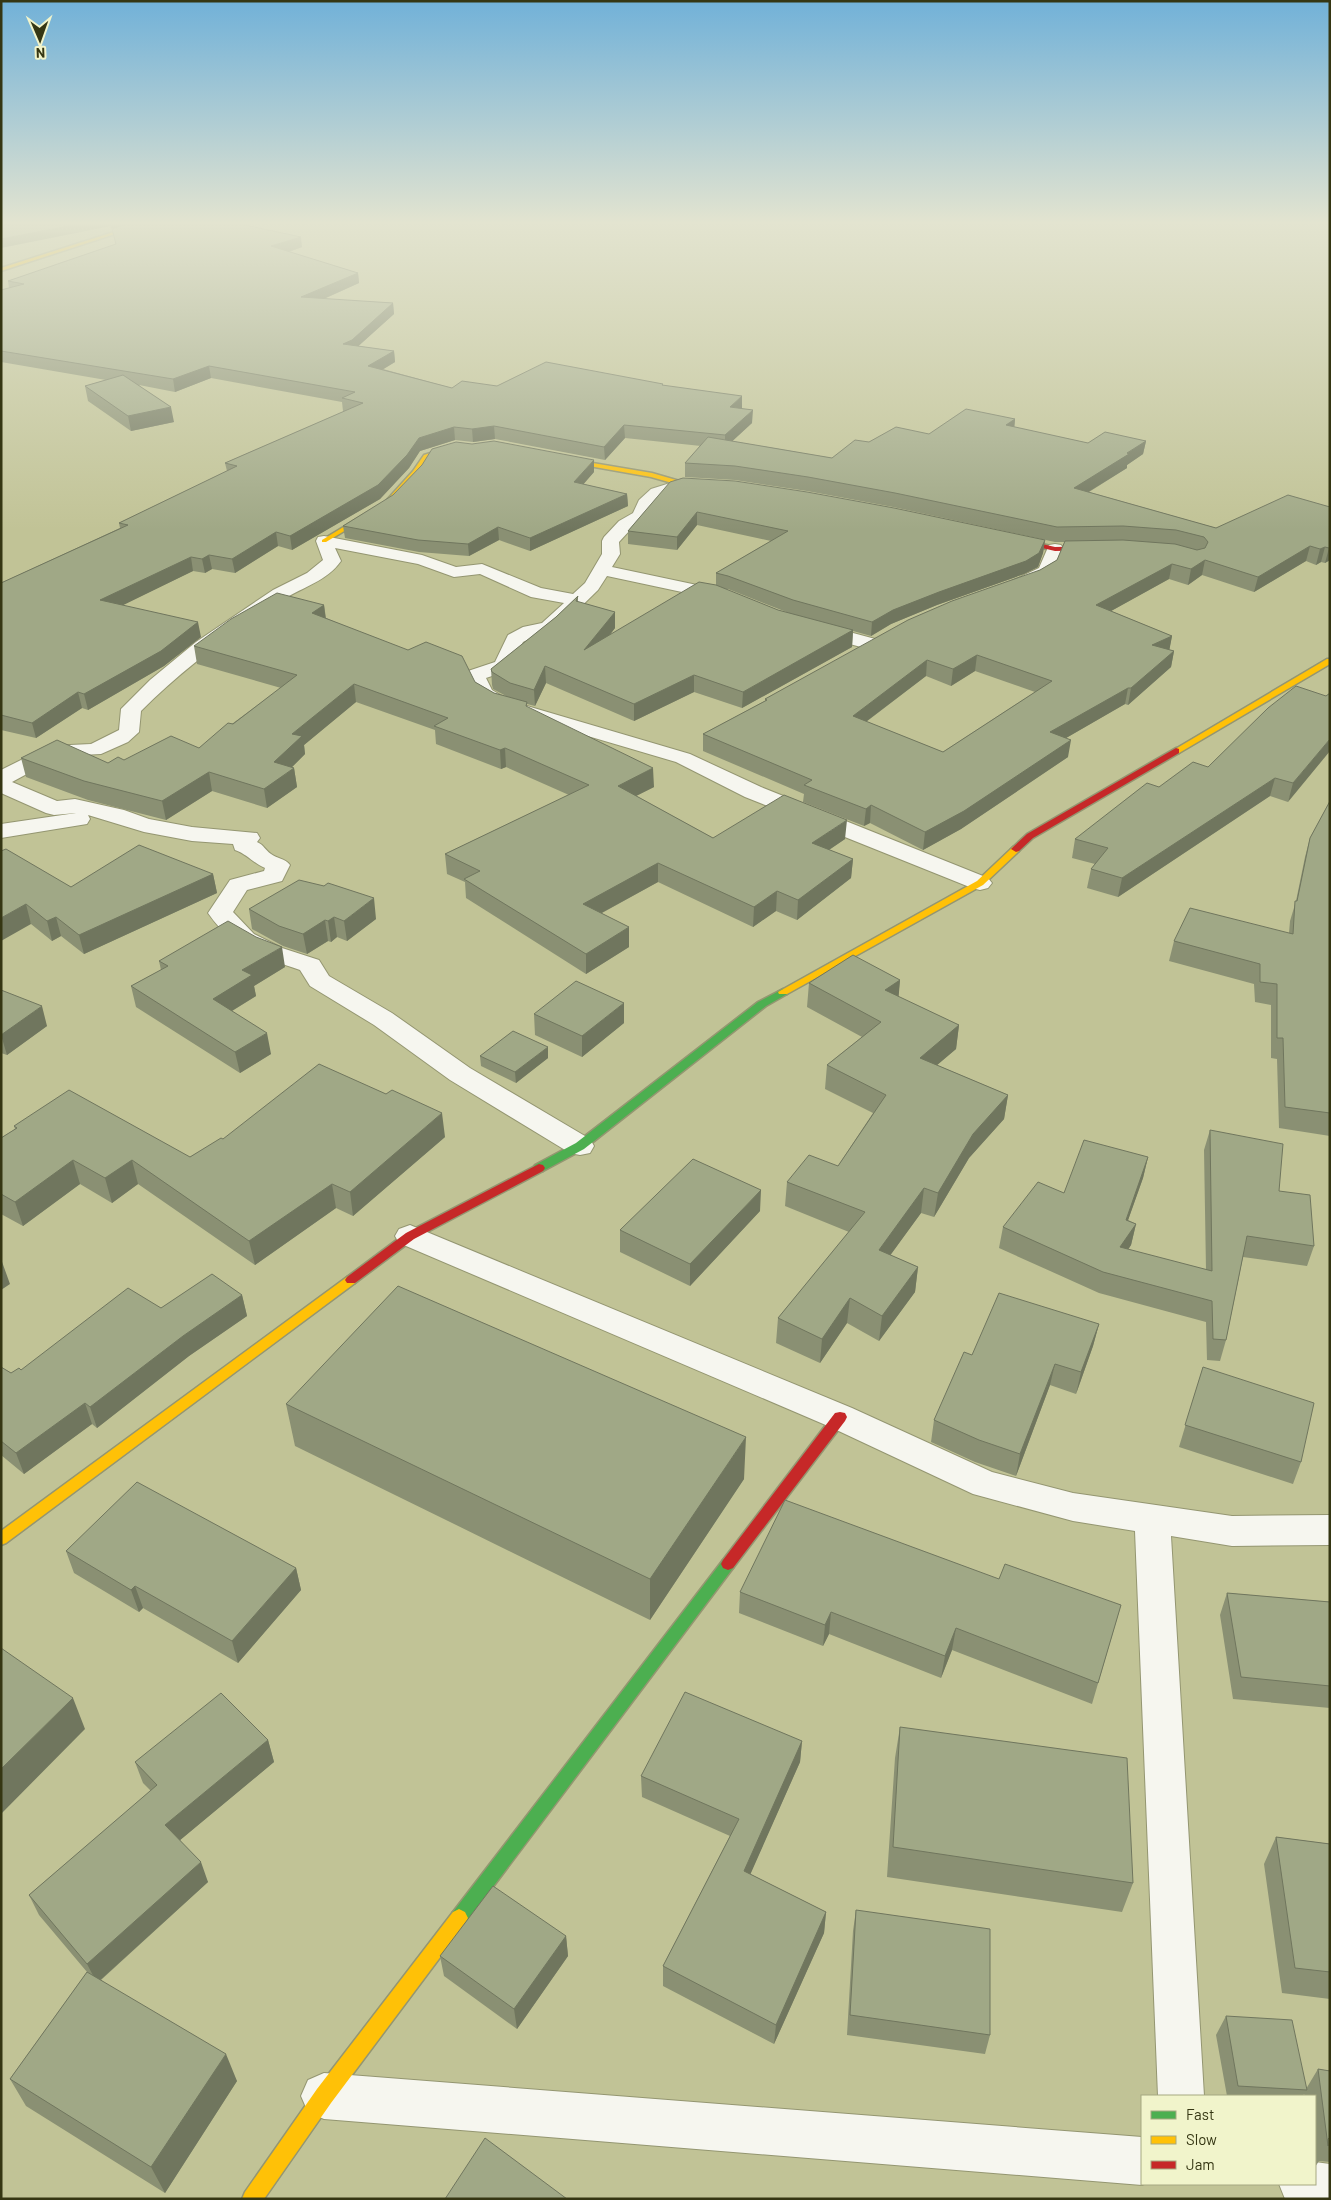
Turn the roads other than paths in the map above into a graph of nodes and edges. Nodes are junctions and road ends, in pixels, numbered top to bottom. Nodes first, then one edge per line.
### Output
1 (473, 449) edge
2 (544, 457) edge
3 (682, 484) junction
4 (718, 486) edge
5 (998, 536) edge
6 (324, 541) junction
7 (1112, 548) edge
8 (1055, 549) junction
9 (601, 570) junction
10 (1004, 590) edge
11 (578, 600) junction
12 (739, 602) edge
13 (802, 625) edge
14 (890, 635) edge
15 (872, 644) junction
16 (852, 657) edge
17 (1330, 661) edge
18 (1, 779) edge
19 (1, 785) edge
20 (116, 815) junction
21 (1, 830) edge
22 (980, 883) junction
23 (580, 1146) junction
24 (410, 1236) junction
25 (840, 1417) junction
26 (1152, 1520) junction
27 (1330, 1530) edge
28 (1, 1539) edge
29 (1181, 2095) edge
30 (324, 2096) junction
31 (1141, 2161) edge
32 (1310, 2185) edge
33 (1330, 2188) edge
34 (252, 2199) edge

1 - 6 street
2 - 3 street
3 - 4 street
3 - 9 street
5 - 8 street
6 - 11 street
6 - 18 street
7 - 8 street
8 - 10 street
9 - 11 street
9 - 12 street
11 - 22 street
13 - 15 street
14 - 15 street
15 - 16 street
17 - 22 street
19 - 20 street
20 - 21 street
20 - 23 street
22 - 23 street
23 - 24 street
24 - 25 street
24 - 28 street
25 - 26 street
25 - 30 street
26 - 27 street
26 - 29 street
30 - 31 street
30 - 34 street
32 - 33 street

